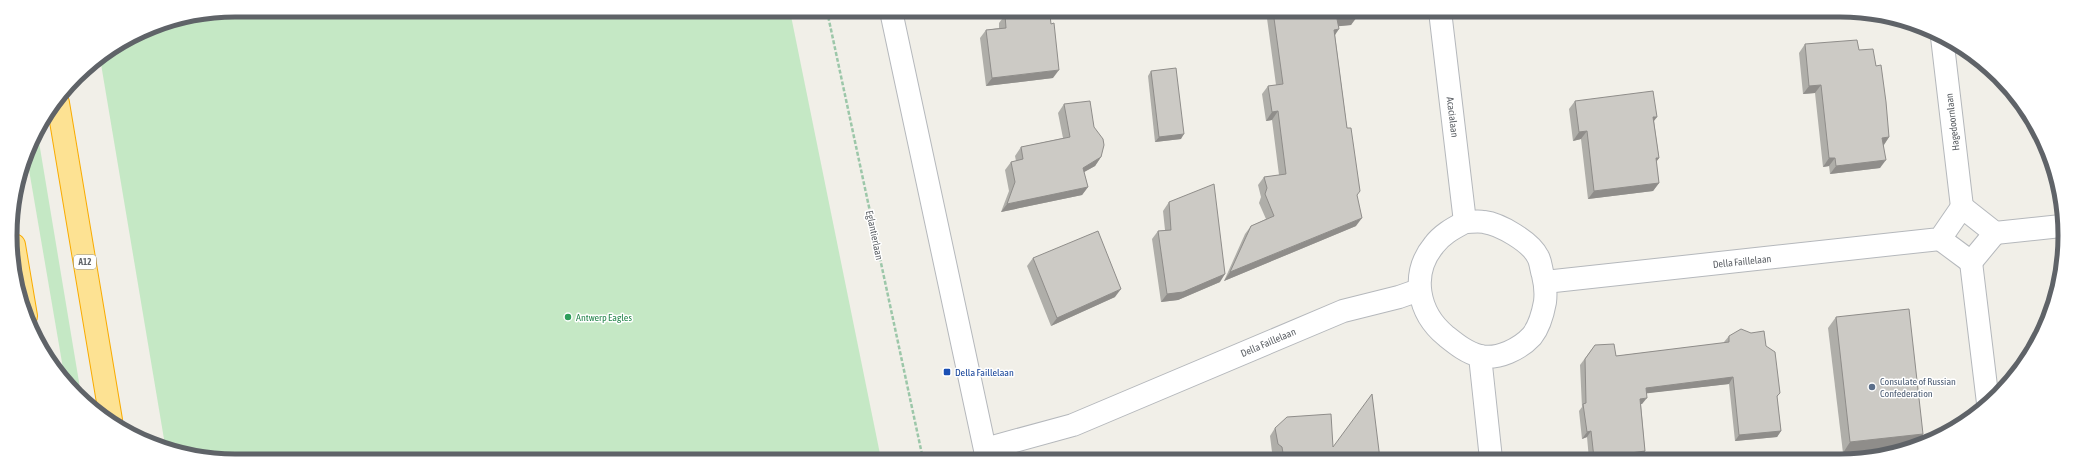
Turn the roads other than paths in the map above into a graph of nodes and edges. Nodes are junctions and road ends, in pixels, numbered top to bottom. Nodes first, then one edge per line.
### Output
1 (892, 17) edge
2 (1441, 17) edge
3 (1943, 43) edge
4 (59, 107) edge
5 (1962, 207) junction
6 (1465, 222) junction
7 (2058, 226) edge
8 (1995, 233) junction
9 (1940, 239) junction
10 (1971, 262) junction
11 (1544, 282) junction
12 (1419, 290) junction
13 (1480, 356) junction
14 (1987, 397) edge
15 (110, 414) edge
16 (986, 454) edge
17 (1490, 454) edge

1 - 16 street
2 - 6 street, Acacialaan
3 - 5 street, Hagedoornlaan
4 - 15 highway, A12
5 - 8 street
5 - 9 street
6 - 11 street
6 - 12 street
7 - 8 street
8 - 10 street
9 - 10 street
9 - 11 street, Della Faillelaan
10 - 14 street
11 - 13 street
12 - 13 street
12 - 16 street, Della Faillelaan
13 - 17 street

